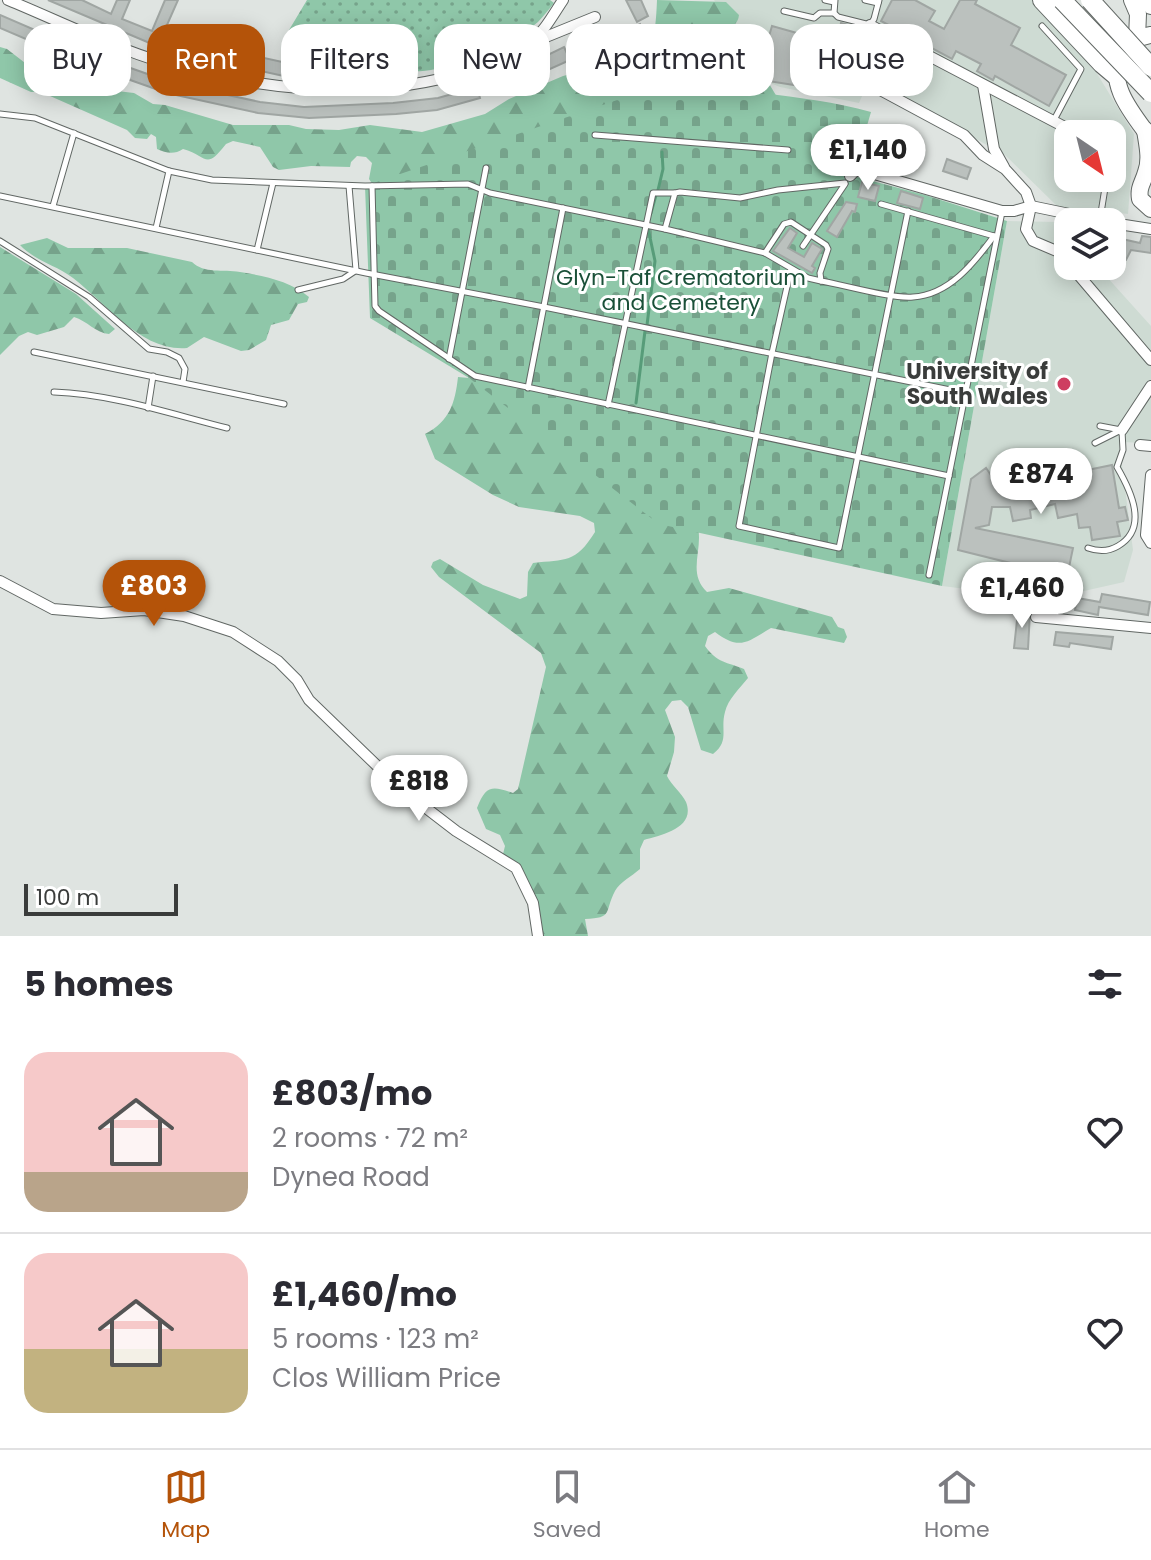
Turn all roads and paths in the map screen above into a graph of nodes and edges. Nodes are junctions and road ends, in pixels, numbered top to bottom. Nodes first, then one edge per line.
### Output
1 (8, 0) edge
2 (563, 0) edge
3 (825, 0) edge
4 (865, 0) edge
5 (1042, 0) edge
6 (1062, 0) edge
7 (1090, 0) edge
8 (1132, 0) edge
9 (1147, 0) edge
10 (834, 1) edge
11 (878, 1) edge
12 (1151, 6) edge
13 (784, 11) dead end
14 (834, 13) junction
15 (595, 17) dead end
16 (544, 24) edge
17 (866, 24) edge
18 (870, 24) edge
19 (1042, 26) dead end
20 (550, 35) edge
21 (1144, 37) edge
22 (933, 59) edge
23 (1151, 67) edge
24 (1115, 75) junction
25 (434, 81) edge
26 (983, 85) junction
27 (1151, 93) edge
28 (892, 96) edge
29 (0, 114) edge
30 (1055, 120) edge
31 (1054, 121) edge
32 (74, 133) junction
33 (1148, 134) edge
34 (595, 135) dead end
35 (788, 150) dead end
36 (486, 168) dead end
37 (1005, 169) junction
38 (169, 171) junction
39 (848, 180) junction
40 (273, 183) junction
41 (349, 186) junction
42 (372, 186) junction
43 (483, 190) junction
44 (675, 193) junction
45 (0, 196) edge
46 (881, 204) dead end
47 (53, 206) junction
48 (1031, 206) junction
49 (563, 208) junction
50 (1151, 209) edge
51 (908, 211) junction
52 (1002, 211) junction
53 (1054, 211) edge
54 (646, 225) junction
55 (1126, 225) edge
56 (156, 228) junction
57 (665, 229) junction
58 (1151, 229) edge
59 (995, 234) junction
60 (811, 236) junction
61 (0, 241) edge
62 (803, 246) dead end
63 (257, 250) junction
64 (1054, 250) edge
65 (765, 253) junction
66 (791, 269) junction
67 (356, 270) junction
68 (373, 273) junction
69 (1084, 280) edge
70 (821, 281) junction
71 (298, 290) dead end
72 (462, 291) junction
73 (891, 294) junction
74 (544, 307) junction
75 (626, 324) junction
76 (34, 352) dead end
77 (772, 353) junction
78 (449, 359) junction
79 (1151, 360) edge
80 (874, 375) junction
81 (153, 376) junction
82 (183, 382) junction
83 (1151, 386) edge
84 (527, 388) junction
85 (54, 392) dead end
86 (965, 393) junction
87 (284, 404) dead end
88 (608, 405) junction
89 (148, 408) junction
90 (1100, 426) dead end
91 (227, 428) dead end
92 (1122, 430) junction
93 (756, 437) junction
94 (1095, 443) dead end
95 (857, 457) junction
96 (1151, 475) edge
97 (949, 476) junction
98 (1151, 543) edge
99 (1088, 548) dead end
100 (929, 575) dead end
101 (0, 581) edge
102 (1036, 617) dead end
103 (1151, 628) edge
104 (538, 936) edge

1 - 25 street
2 - 16 street
3 - 10 lane
4 - 11 lane
5 - 24 highway
6 - 27 highway, bridge
7 - 23 highway, bridge
8 - 21 main road
9 - 12 main road
10 - 14 lane
11 - 18 lane
13 - 14 lane
14 - 17 lane
15 - 20 street
19 - 30 lane
21 - 24 main road
22 - 26 street
24 - 33 main road
26 - 31 street
26 - 37 street
28 - 37 street
29 - 32 lane
32 - 38 lane
32 - 47 lane
33 - 50 main road
34 - 35 lane
36 - 43 lane
37 - 48 street
38 - 40 lane
38 - 56 lane
39 - 44 lane
39 - 52 street
39 - 60 lane
40 - 41 lane
40 - 63 lane
41 - 42 lane
41 - 67 lane
42 - 43 lane
42 - 68 lane
43 - 49 lane
43 - 72 lane
44 - 54 lane
44 - 57 lane
45 - 47 lane
46 - 51 lane
47 - 56 lane
48 - 52 street
48 - 53 street
48 - 64 street
49 - 54 lane
49 - 74 lane
51 - 59 lane
51 - 73 lane
52 - 59 lane
54 - 57 lane
54 - 75 lane
55 - 58 street
56 - 63 lane
57 - 65 lane
59 - 73 lane
59 - 86 lane
60 - 62 lane
60 - 65 lane
60 - 70 lane
61 - 82 lane
63 - 67 lane
65 - 66 lane
66 - 70 lane
66 - 77 lane
67 - 68 lane
67 - 71 lane
68 - 72 lane
68 - 78 lane
69 - 79 street
70 - 73 lane
72 - 74 lane
72 - 78 lane
73 - 80 lane
74 - 75 lane
74 - 84 lane
75 - 77 lane
75 - 88 lane
76 - 81 lane
77 - 80 lane
77 - 93 lane
78 - 84 lane
80 - 86 lane
80 - 95 lane
81 - 82 lane
81 - 89 lane
82 - 87 lane
83 - 92 street
84 - 88 lane
85 - 89 lane
86 - 97 lane
88 - 93 lane
89 - 91 lane
90 - 92 lane
92 - 94 lane
92 - 99 lane
93 - 95 lane
93 - 95 lane
95 - 97 lane
96 - 98 street
97 - 100 lane
101 - 104 street
102 - 103 street

